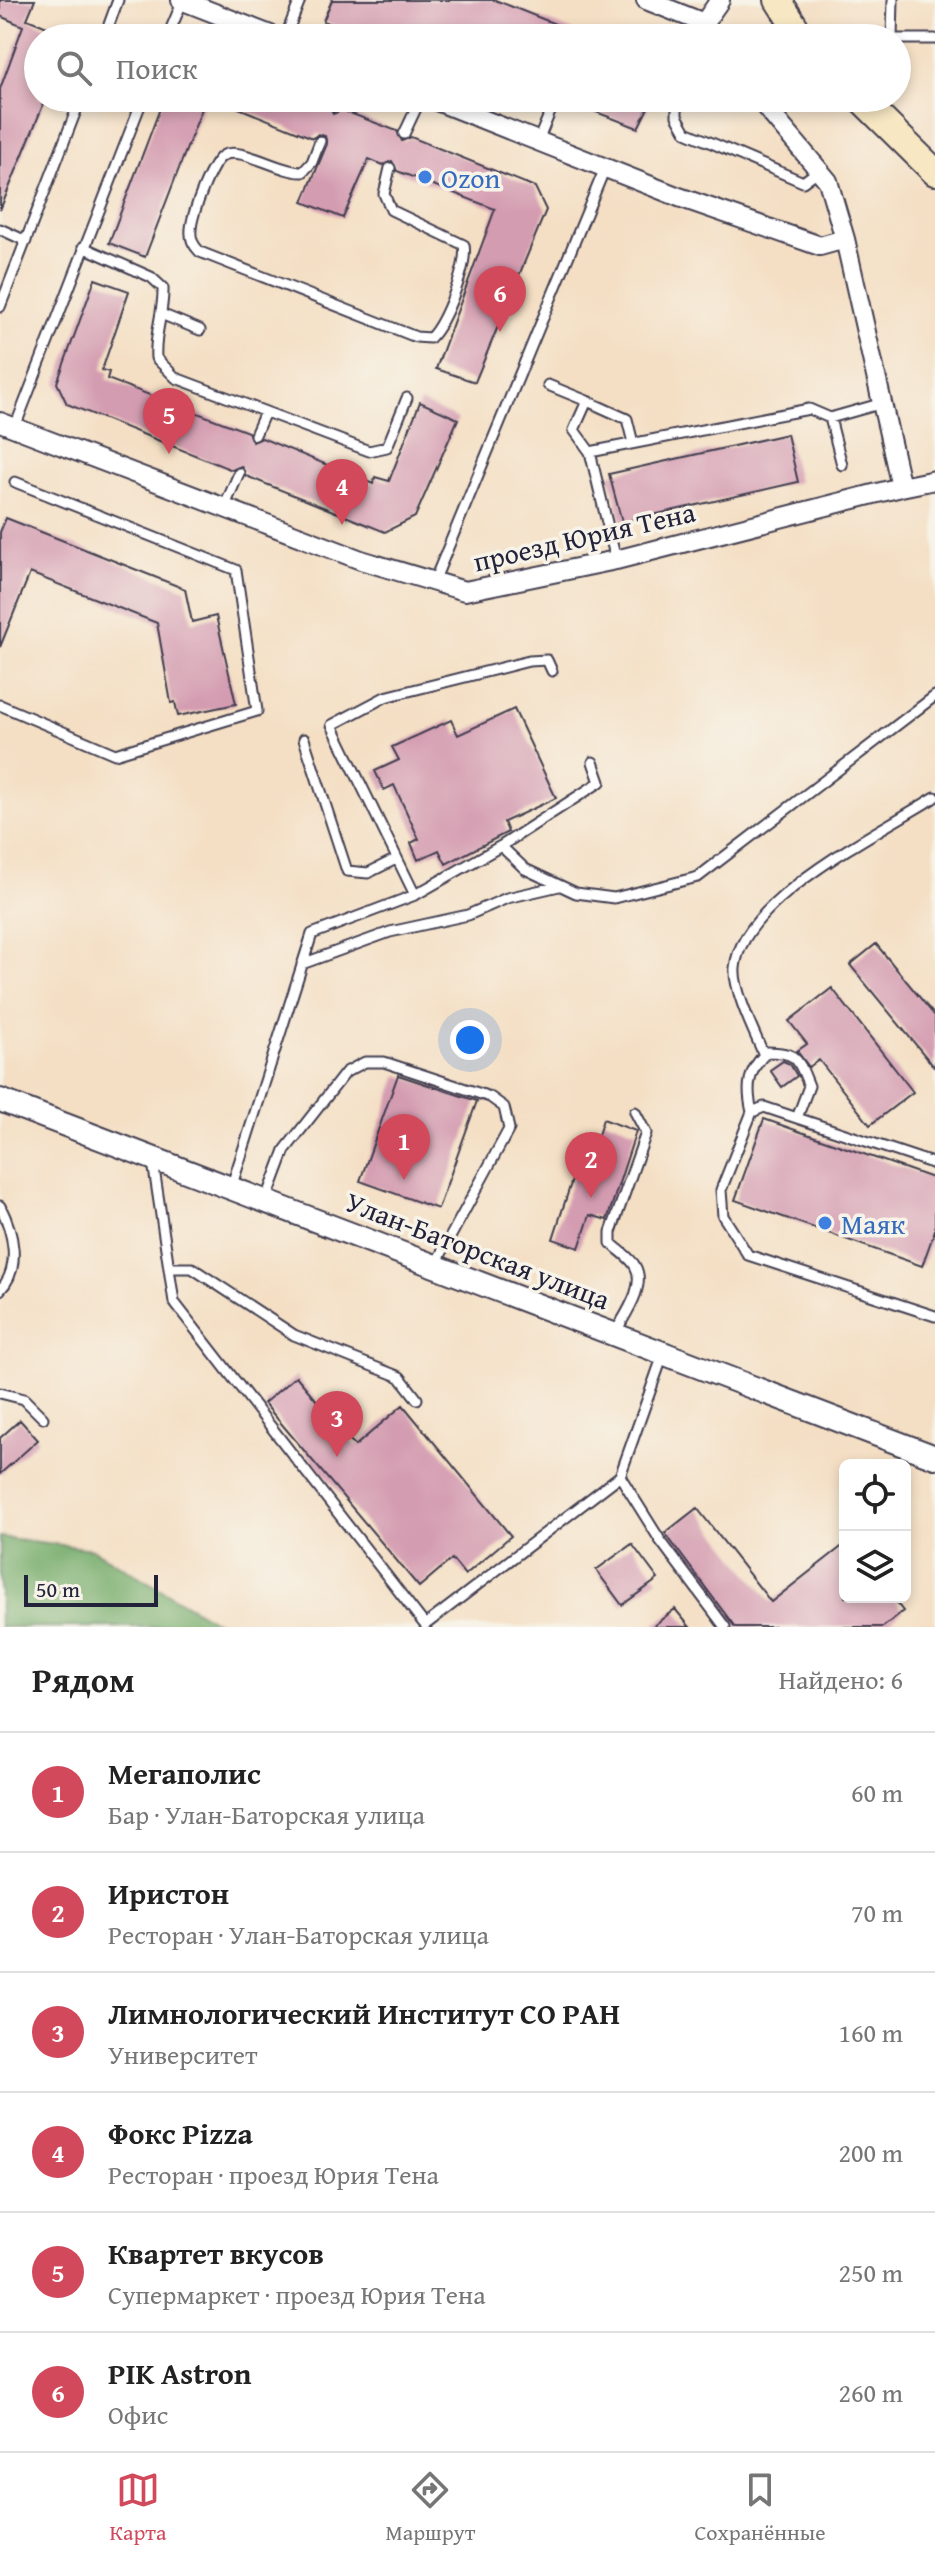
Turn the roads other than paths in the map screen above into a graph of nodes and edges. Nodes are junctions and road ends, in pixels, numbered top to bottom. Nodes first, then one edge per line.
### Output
1 (118, 0) edge
2 (182, 0) edge
3 (300, 0) edge
4 (646, 0) edge
5 (720, 0) edge
6 (778, 0) edge
7 (893, 0) edge
8 (109, 24) edge
9 (173, 24) edge
10 (243, 24) edge
11 (291, 24) edge
12 (688, 24) edge
13 (708, 24) edge
14 (793, 24) edge
15 (894, 24) edge
16 (911, 39) edge
17 (935, 39) edge
18 (76, 112) edge
19 (137, 112) edge
20 (414, 112) edge
21 (464, 112) edge
22 (550, 112) edge
23 (677, 112) edge
24 (770, 112) edge
25 (874, 112) edge
26 (404, 134) dead end
27 (320, 141) dead end
28 (538, 141) junction
29 (390, 168) dead end
30 (605, 168) junction
31 (819, 170) junction
32 (935, 172) edge
33 (0, 229) edge
34 (845, 239) junction
35 (26, 241) junction
36 (83, 247) junction
37 (0, 307) edge
38 (161, 314) junction
39 (200, 330) dead end
40 (548, 385) dead end
41 (407, 398) dead end
42 (587, 401) junction
43 (883, 403) junction
44 (265, 412) junction
45 (830, 418) junction
46 (7, 425) edge
47 (255, 435) dead end
48 (633, 443) junction
49 (590, 452) junction
50 (842, 465) dead end
51 (239, 473) dead end
52 (935, 480) edge
53 (15, 482) dead end
54 (901, 487) junction
55 (224, 508) junction
56 (616, 560) junction
57 (433, 584) junction
58 (552, 671) dead end
59 (935, 696) edge
60 (0, 705) edge
61 (304, 739) dead end
62 (593, 762) dead end
63 (935, 797) edge
64 (501, 846) junction
65 (396, 859) junction
66 (560, 886) junction
67 (415, 895) junction
68 (302, 964) junction
69 (764, 1055) junction
70 (0, 1100) edge
71 (635, 1112) dead end
72 (752, 1112) junction
73 (797, 1118) junction
74 (153, 1158) junction
75 (935, 1164) edge
76 (231, 1188) junction
77 (266, 1201) junction
78 (0, 1206) edge
79 (435, 1265) junction
80 (169, 1268) junction
81 (0, 1290) edge
82 (935, 1316) edge
83 (615, 1333) junction
84 (664, 1352) junction
85 (0, 1393) edge
86 (417, 1399) dead end
87 (43, 1418) dead end
88 (935, 1457) edge
89 (620, 1476) junction
90 (725, 1627) edge

1 - 8 lane
2 - 9 lane
2 - 10 street
3 - 11 lane
4 - 12 street
5 - 13 street
6 - 14 main road
7 - 15 lane
16 - 17 lane
18 - 35 lane
19 - 36 lane
20 - 26 lane
21 - 28 street
22 - 28 lane
23 - 31 lane
24 - 31 street
25 - 32 main road
27 - 29 lane
28 - 30 street
30 - 34 street
30 - 57 lane
31 - 34 street
33 - 35 lane
34 - 43 street
35 - 37 lane
36 - 38 lane
36 - 46 lane
38 - 39 lane
38 - 44 lane
40 - 42 lane
41 - 44 lane
42 - 48 lane
42 - 49 lane
43 - 45 lane
43 - 54 street
44 - 47 lane
45 - 48 lane
45 - 50 lane
46 - 55 street, проезд Юрия Тена
48 - 49 lane
49 - 56 lane
51 - 55 lane
52 - 54 street, проезд Юрия Тена
53 - 60 lane
54 - 56 street, проезд Юрия Тена
55 - 57 street, проезд Юрия Тена
56 - 57 street, проезд Юрия Тена
58 - 65 lane
59 - 66 lane
61 - 65 lane
62 - 64 lane
63 - 69 lane
64 - 66 lane
64 - 67 lane
65 - 67 lane
66 - 68 lane
67 - 68 lane
68 - 76 lane
69 - 72 lane
69 - 73 lane
70 - 74 street, Улан-Баторская улица
71 - 83 lane
72 - 73 lane
72 - 82 lane
73 - 75 lane
74 - 76 street, Улан-Баторская улица
74 - 80 lane
76 - 77 street, Улан-Баторская улица
77 - 79 street, Улан-Баторская улица
77 - 79 lane
78 - 81 lane
79 - 83 street, Улан-Баторская улица
80 - 86 lane
80 - 89 lane
83 - 84 street, Улан-Баторская улица
84 - 88 street, Улан-Баторская улица
84 - 89 lane
85 - 87 lane
89 - 90 lane

